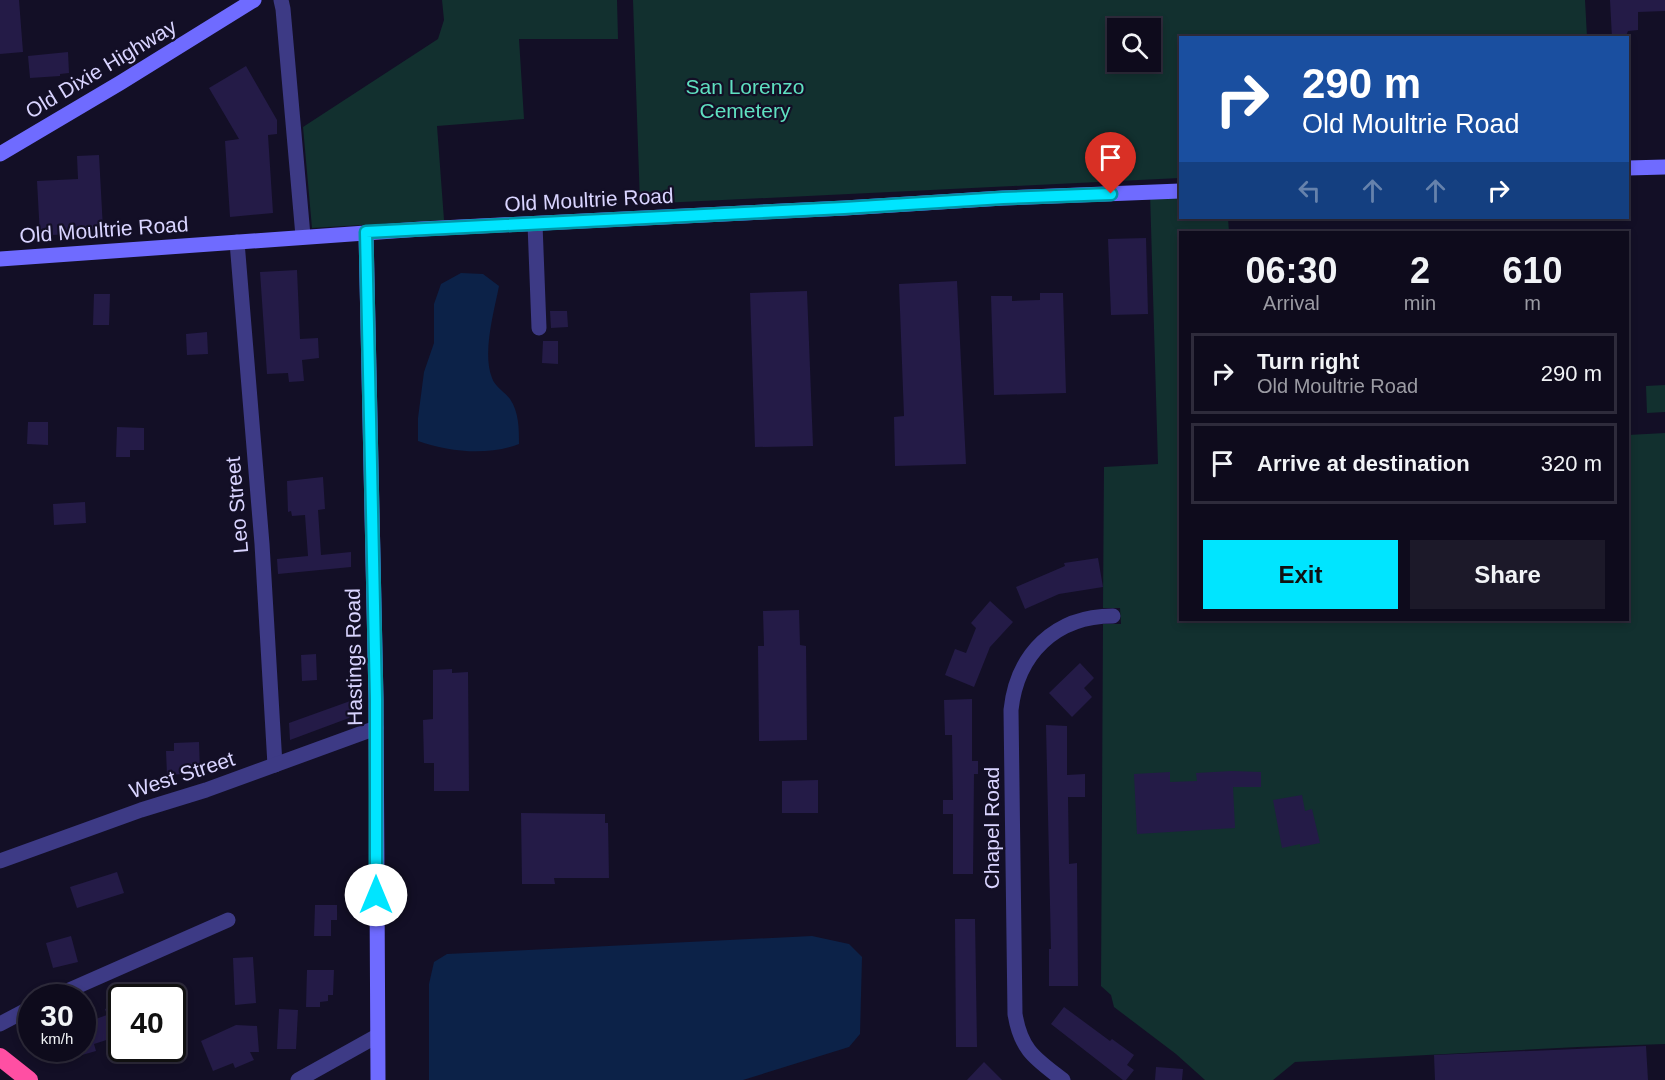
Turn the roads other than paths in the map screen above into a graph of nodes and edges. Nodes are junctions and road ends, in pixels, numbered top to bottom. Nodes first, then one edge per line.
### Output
1 (254, 0) edge
2 (281, 0) edge
3 (0, 154) edge
4 (1665, 166) edge
5 (1629, 168) edge
6 (1179, 190) edge
7 (535, 224) junction
8 (366, 232) junction
9 (303, 236) junction
10 (237, 242) junction
11 (0, 259) edge
12 (539, 328) dead end
13 (1113, 616) dead end
14 (376, 728) junction
15 (275, 765) junction
16 (0, 861) edge
17 (228, 920) dead end
18 (83, 984) edge
19 (18, 1014) edge
20 (0, 1024) edge
21 (377, 1036) junction
22 (0, 1057) edge
23 (29, 1080) edge
24 (298, 1080) edge
25 (378, 1080) edge
26 (1063, 1080) edge

1 - 3 main road, Old Dixie Highway
2 - 9 street
4 - 5 main road
6 - 7 main road, Old Moultrie Road
7 - 8 main road, Old Moultrie Road
7 - 12 street
8 - 9 main road, Old Moultrie Road
8 - 14 main road, Hastings Road
9 - 10 main road, Old Moultrie Road
10 - 11 main road, Old Moultrie Road
10 - 15 street, Leo Street
13 - 26 street, Chapel Road
14 - 15 street, West Street
14 - 21 main road, Hastings Road
15 - 16 street, West Street
17 - 18 street
19 - 20 street
21 - 24 street
21 - 25 main road, Hastings Road
22 - 23 highway

